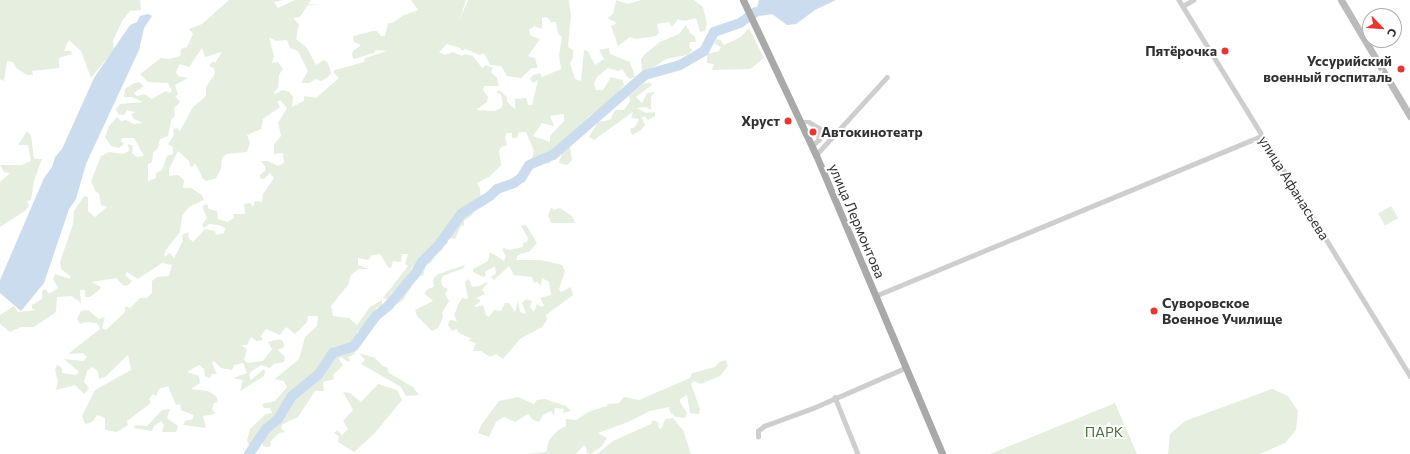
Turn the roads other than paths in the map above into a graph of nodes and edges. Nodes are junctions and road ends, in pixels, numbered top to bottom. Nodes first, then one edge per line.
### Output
1 (743, 0) edge
2 (1179, 0) edge
3 (1193, 0) edge
4 (1340, 0) edge
5 (1183, 6) junction
6 (887, 77) dead end
7 (1410, 116) edge
8 (801, 122) junction
9 (1262, 136) junction
10 (812, 146) junction
11 (816, 155) junction
12 (875, 296) junction
13 (905, 368) junction
14 (1410, 376) edge
15 (835, 397) junction
16 (758, 437) dead end
17 (858, 454) edge
18 (942, 454) edge

1 - 8 main road, улица Лермонтова
2 - 5 street, улица Афанасьева
3 - 5 street
4 - 7 street
5 - 9 street, улица Афанасьева
6 - 11 street
8 - 10 main road, улица Лермонтова
8 - 10 street
9 - 12 street
9 - 14 street, улица Афанасьева
10 - 11 main road, улица Лермонтова
11 - 12 main road, улица Лермонтова
12 - 13 main road, улица Лермонтова
13 - 15 street
13 - 18 main road, улица Лермонтова
15 - 16 street
15 - 17 street

